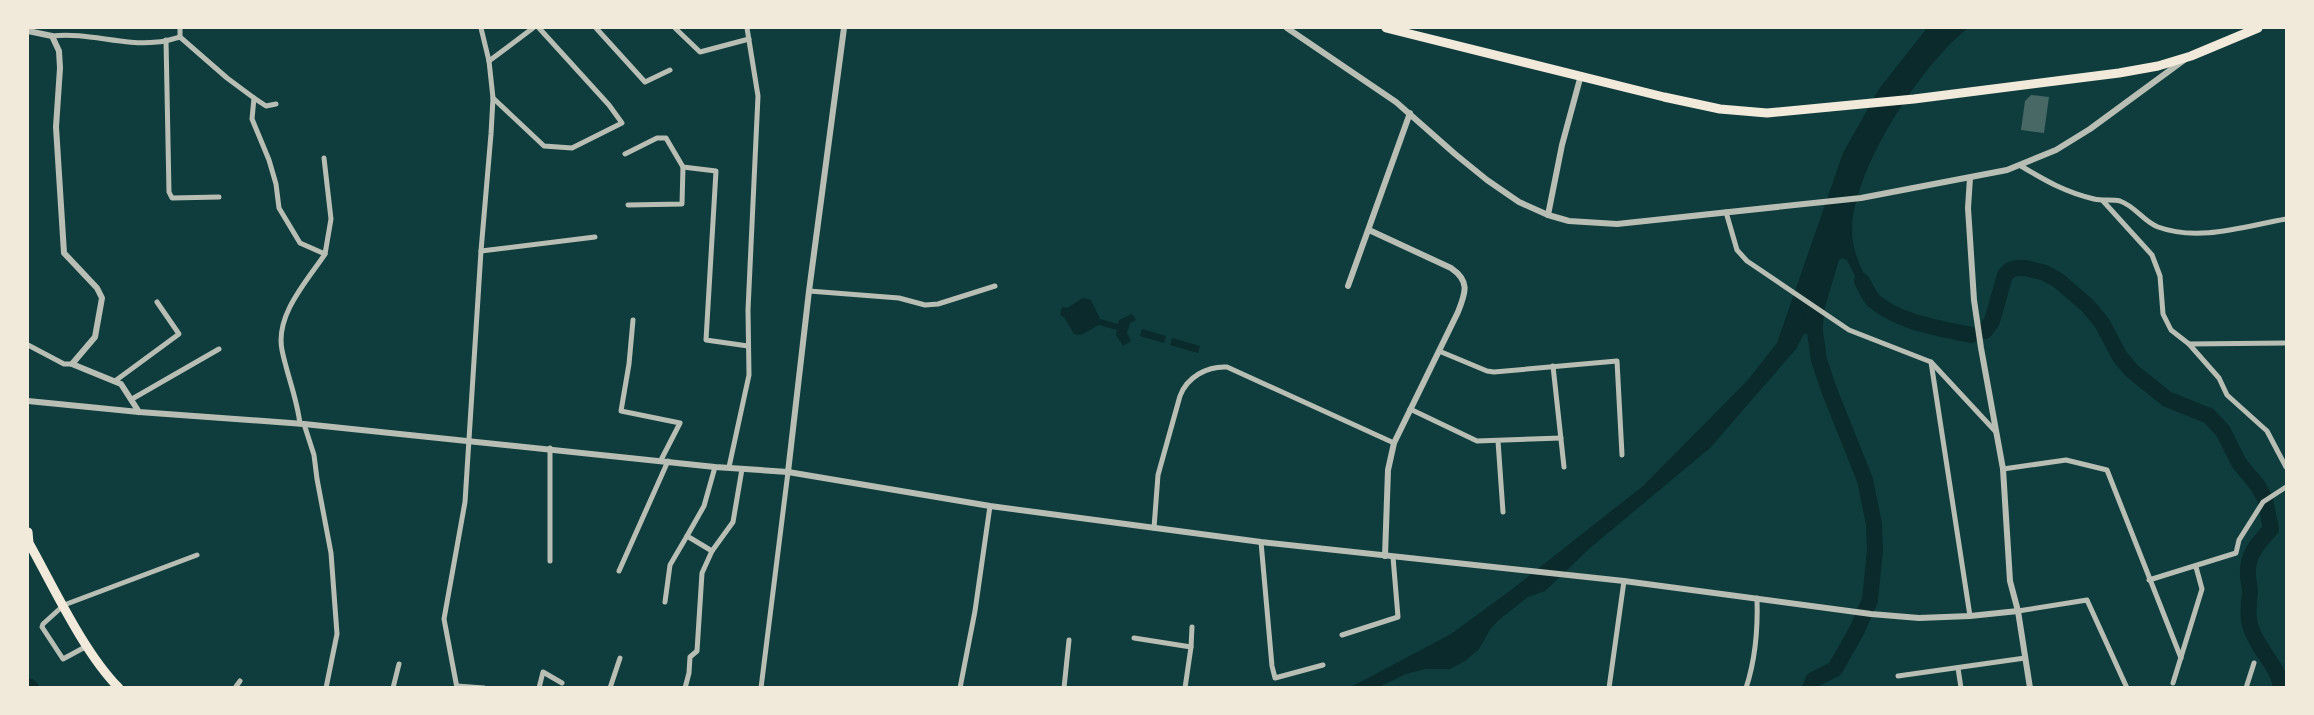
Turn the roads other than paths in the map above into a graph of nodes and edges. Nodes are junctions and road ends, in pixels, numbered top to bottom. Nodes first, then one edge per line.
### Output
1 (180, 28) edge
2 (480, 28) edge
3 (533, 28) edge
4 (539, 28) edge
5 (596, 28) edge
6 (675, 28) edge
7 (747, 28) edge
8 (844, 28) edge
9 (1287, 28) edge
10 (1386, 28) edge
11 (2258, 28) edge
12 (28, 31) edge
13 (52, 36) junction
14 (180, 37) junction
15 (749, 39) junction
16 (166, 40) junction
17 (2191, 56) junction
18 (489, 61) junction
19 (670, 70) dead end
20 (1581, 75) junction
21 (254, 98) junction
22 (493, 98) junction
23 (276, 104) dead end
24 (1410, 113) junction
25 (625, 154) dead end
26 (324, 158) dead end
27 (2021, 166) junction
28 (684, 167) junction
29 (1970, 178) junction
30 (219, 197) dead end
31 (2103, 201) junction
32 (628, 205) dead end
33 (1726, 212) junction
34 (1548, 215) junction
35 (2286, 220) edge
36 (1369, 230) junction
37 (595, 237) dead end
38 (481, 251) junction
39 (325, 254) junction
40 (995, 286) dead end
41 (1348, 286) dead end
42 (809, 291) junction
43 (156, 302) dead end
44 (633, 320) dead end
45 (2286, 343) edge
46 (2190, 344) junction
47 (28, 345) edge
48 (748, 346) junction
49 (220, 349) dead end
50 (1439, 351) junction
51 (1931, 362) junction
52 (72, 364) junction
53 (1553, 366) junction
54 (115, 381) junction
55 (132, 399) junction
56 (28, 401) edge
57 (1410, 409) junction
58 (140, 412) junction
59 (302, 424) junction
60 (1996, 432) junction
61 (1561, 438) junction
62 (469, 441) junction
63 (1498, 441) junction
64 (1394, 443) junction
65 (550, 448) junction
66 (1622, 455) dead end
67 (665, 460) junction
68 (1564, 466) dead end
69 (715, 467) junction
70 (2286, 467) edge
71 (728, 468) junction
72 (742, 469) junction
73 (2004, 469) junction
74 (788, 472) junction
75 (2286, 487) edge
76 (990, 506) junction
77 (1503, 512) dead end
78 (1154, 528) junction
79 (28, 532) edge
80 (687, 536) junction
81 (1261, 542) junction
82 (712, 551) junction
83 (197, 555) dead end
84 (1385, 556) junction
85 (1393, 557) junction
86 (550, 561) dead end
87 (2196, 567) junction
88 (619, 571) dead end
89 (2149, 580) junction
90 (1624, 581) junction
91 (1757, 598) junction
92 (664, 602) dead end
93 (64, 605) junction
94 (2018, 611) junction
95 (1970, 616) junction
96 (1192, 627) dead end
97 (1342, 635) dead end
98 (1134, 638) dead end
99 (1069, 640) dead end
100 (87, 645) junction
101 (1191, 647) junction
102 (620, 658) dead end
103 (2025, 658) junction
104 (2181, 658) junction
105 (2254, 663) dead end
106 (399, 664) dead end
107 (1322, 666) dead end
108 (1958, 668) junction
109 (1898, 676) dead end
110 (240, 681) dead end
111 (562, 683) dead end
112 (2173, 683) dead end
113 (457, 687) edge
114 (119, 688) edge
115 (235, 688) edge
116 (326, 688) edge
117 (393, 688) edge
118 (484, 688) edge
119 (539, 688) edge
120 (610, 688) edge
121 (685, 688) edge
122 (760, 688) edge
123 (960, 688) edge
124 (1064, 688) edge
125 (1185, 688) edge
126 (1609, 688) edge
127 (1746, 688) edge
128 (1961, 688) edge
129 (2030, 688) edge
130 (2127, 688) edge
131 (2246, 688) edge

1 - 14 street
2 - 18 street
3 - 18 street
4 - 22 street
5 - 19 street
6 - 15 street
7 - 15 street
8 - 42 street
9 - 24 street
10 - 20 main road
11 - 17 main road
12 - 13 street
13 - 16 street
13 - 52 street
14 - 16 street
14 - 21 street
15 - 48 street
16 - 30 street
17 - 20 main road
17 - 27 street
18 - 22 street
20 - 34 street
21 - 23 street
21 - 39 street
22 - 38 street
24 - 34 street
24 - 36 street
25 - 28 street
26 - 39 street
27 - 29 street
27 - 31 street
28 - 32 street
28 - 48 street
29 - 33 street
29 - 60 street
31 - 35 street
31 - 46 street
33 - 34 street
33 - 51 street
36 - 41 street
36 - 50 street
37 - 38 street
38 - 62 street
39 - 59 street
40 - 42 street
42 - 74 street
43 - 54 street
44 - 67 street
45 - 46 street
46 - 70 street
47 - 52 street
48 - 71 street
49 - 55 street
50 - 53 street
50 - 57 street
51 - 60 street
51 - 95 street
52 - 54 street
53 - 61 street
53 - 66 street
54 - 55 street
55 - 58 street
56 - 58 street
57 - 63 street
57 - 64 street
58 - 59 street
59 - 62 street
59 - 116 street
60 - 73 street
61 - 63 street
61 - 68 street
62 - 65 street
62 - 113 street
63 - 77 street
64 - 78 street
64 - 84 street
65 - 67 street
65 - 86 street
67 - 69 street
67 - 88 street
69 - 71 street
69 - 80 street
71 - 72 street
72 - 74 street
72 - 82 street
73 - 89 street
73 - 94 street
74 - 76 street
74 - 122 street
75 - 87 street
76 - 78 street
76 - 123 street
78 - 81 street
79 - 93 main road
80 - 82 street
80 - 92 street
81 - 84 street
81 - 107 street
82 - 121 street
83 - 93 street
84 - 85 street
85 - 90 street
85 - 97 street
87 - 89 street
87 - 104 street
89 - 104 street
90 - 91 street
90 - 126 street
91 - 95 street
91 - 127 street
93 - 100 main road
93 - 100 street
94 - 95 street
94 - 103 street
94 - 130 street
96 - 101 street
98 - 101 street
99 - 124 street
100 - 114 main road
101 - 125 street
102 - 120 street
103 - 108 street
103 - 129 street
104 - 112 street
105 - 131 street
106 - 117 street
108 - 109 street
108 - 128 street
110 - 115 street
111 - 119 street
113 - 118 street

